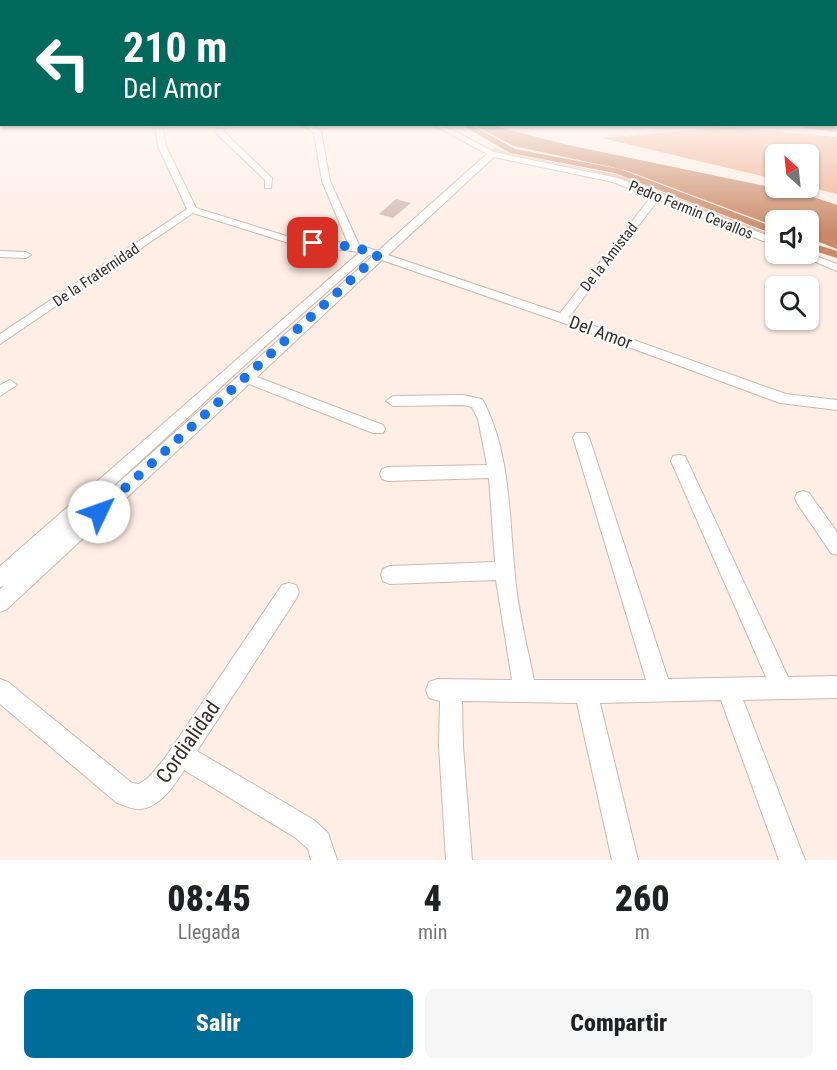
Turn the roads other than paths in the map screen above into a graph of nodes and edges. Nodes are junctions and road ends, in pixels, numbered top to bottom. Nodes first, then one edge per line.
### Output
1 (166, 154) edge
2 (243, 154) edge
3 (321, 154) edge
4 (486, 154) edge
5 (498, 154) edge
6 (268, 186) dead end
7 (657, 196) junction
8 (192, 210) junction
9 (765, 239) edge
10 (367, 252) junction
11 (0, 254) edge
12 (26, 255) dead end
13 (819, 261) edge
14 (837, 268) edge
15 (562, 318) junction
16 (266, 339) junction
17 (0, 340) edge
18 (282, 344) junction
19 (246, 378) junction
20 (393, 401) dead end
21 (837, 405) edge
22 (378, 429) dead end
23 (581, 437) dead end
24 (679, 461) dead end
25 (141, 463) junction
26 (495, 471) junction
27 (388, 474) dead end
28 (803, 498) dead end
29 (837, 547) edge
30 (505, 571) junction
31 (390, 575) dead end
32 (0, 578) edge
33 (289, 592) dead end
34 (0, 602) edge
35 (837, 687) edge
36 (782, 688) junction
37 (728, 689) junction
38 (0, 690) edge
39 (660, 691) junction
40 (525, 692) junction
41 (586, 692) junction
42 (181, 755) junction
43 (324, 860) edge
44 (459, 860) edge
45 (625, 860) edge
46 (792, 860) edge

1 - 8 street
2 - 6 street
3 - 10 street
4 - 10 street
5 - 7 street, Pedro Fermin Cevallos
7 - 9 street, Pedro Fermin Cevallos
7 - 15 street, De la Amistad
8 - 10 street, Del Amor
8 - 17 street, De la Fraternidad
10 - 15 street, Del Amor
10 - 16 street
10 - 18 street
11 - 12 street
13 - 14 street
15 - 21 street, Del Amor
16 - 18 street
16 - 25 street
18 - 19 street
19 - 22 street
19 - 25 street
20 - 26 street
23 - 39 street
24 - 36 street
25 - 32 street
25 - 34 street
26 - 27 street
26 - 30 street
28 - 29 street
30 - 31 street
30 - 40 street
33 - 42 street, Cordialidad
35 - 36 street
36 - 37 street
37 - 39 street
37 - 46 street
38 - 42 street, Cordialidad
39 - 41 street
40 - 41 street
40 - 44 street
41 - 45 street
42 - 43 street

